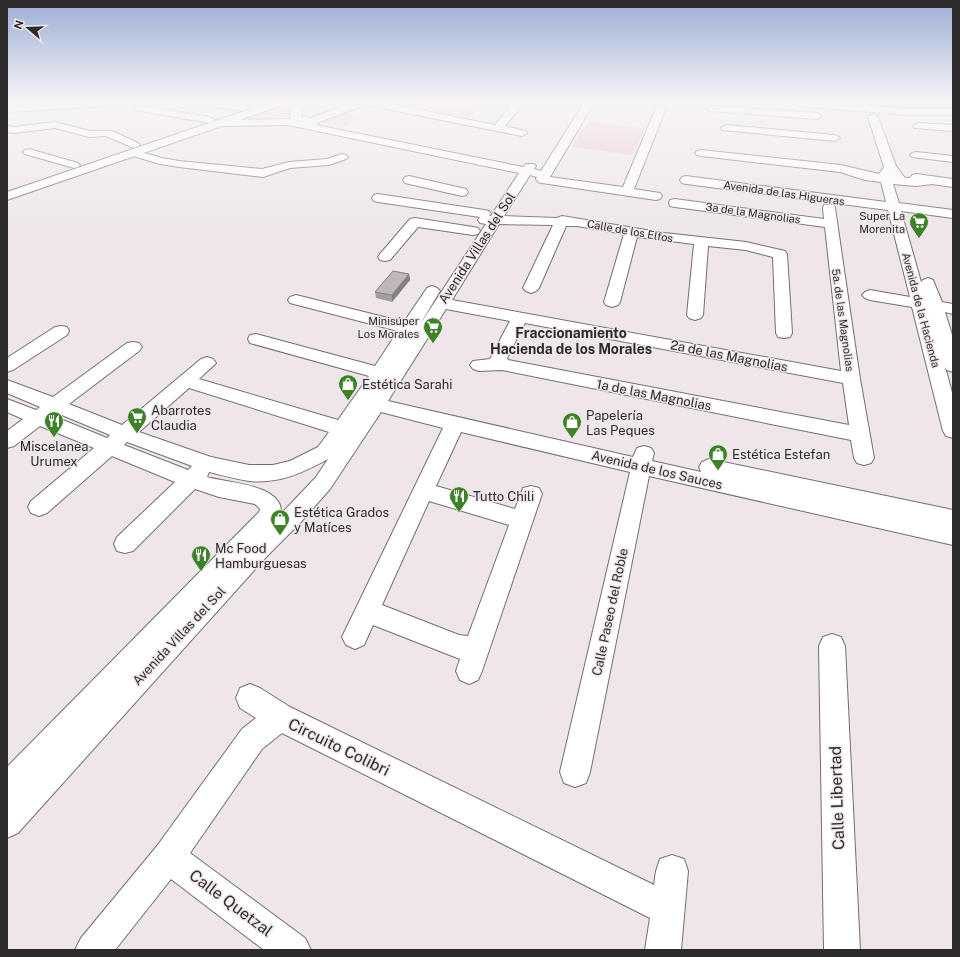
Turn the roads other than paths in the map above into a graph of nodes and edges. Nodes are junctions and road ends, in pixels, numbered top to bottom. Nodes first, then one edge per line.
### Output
1 (138, 148) edge
2 (139, 148) edge
3 (427, 148) edge
4 (550, 148) edge
5 (645, 148) edge
6 (724, 148) edge
7 (777, 148) edge
8 (837, 148) edge
9 (883, 148) edge
10 (921, 148) edge
11 (134, 149) junction
12 (29, 152) dead end
13 (701, 153) dead end
14 (723, 156) junction
15 (342, 157) dead end
16 (953, 159) edge
17 (840, 161) junction
18 (777, 162) junction
19 (74, 165) junction
20 (531, 169) junction
21 (892, 176) junction
22 (687, 177) dead end
23 (953, 183) edge
24 (7, 188) edge
25 (627, 192) junction
26 (7, 196) edge
27 (656, 196) dead end
28 (675, 203) dead end
29 (900, 206) junction
30 (449, 208) junction
31 (953, 209) edge
32 (953, 214) edge
33 (830, 216) joint
34 (483, 223) junction
35 (561, 223) junction
36 (632, 231) junction
37 (701, 242) junction
38 (385, 258) dead end
39 (531, 288) dead end
40 (870, 295) dead end
41 (296, 300) dead end
42 (612, 302) dead end
43 (442, 303) junction
44 (920, 304) junction
45 (935, 306) junction
46 (953, 309) edge
47 (695, 315) dead end
48 (520, 317) junction
49 (415, 330) junction
50 (61, 331) dead end
51 (784, 333) dead end
52 (256, 339) dead end
53 (133, 347) dead end
54 (207, 363) dead end
55 (502, 364) junction
56 (479, 365) dead end
57 (7, 366) edge
58 (953, 366) edge
59 (379, 374) junction
60 (851, 379) junction
61 (186, 381) junction
62 (7, 386) edge
63 (372, 398) junction
64 (7, 405) edge
65 (54, 405) junction
66 (37, 418) junction
67 (455, 423) junction
68 (343, 429) junction
69 (953, 431) edge
70 (859, 432) junction
71 (125, 434) junction
72 (7, 440) edge
73 (109, 447) junction
74 (864, 458) dead end
75 (642, 460) junction
76 (208, 464) junction
77 (191, 480) junction
78 (423, 491) junction
79 (531, 494) dead end
80 (40, 507) dead end
81 (281, 516) junction
82 (953, 519) edge
83 (522, 520) junction
84 (953, 536) edge
85 (125, 544) dead end
86 (368, 608) junction
87 (191, 610) junction
88 (355, 637) dead end
89 (832, 646) dead end
90 (250, 698) dead end
91 (280, 717) junction
92 (576, 772) dead end
93 (7, 788) edge
94 (7, 822) edge
95 (168, 857) junction
96 (672, 871) dead end
97 (667, 909) junction
98 (93, 950) edge
99 (293, 950) edge
100 (663, 950) edge
101 (842, 950) edge

1 - 11 main road
2 - 11 main road
3 - 20 street
4 - 20 street, Avenida Villas del Sol
5 - 25 street
6 - 14 street
7 - 18 street
8 - 17 street
9 - 21 street, Avenida de la Hacienda
10 - 16 street
11 - 15 street
11 - 19 main road
11 - 26 main road
12 - 19 street
13 - 14 street
14 - 18 street
17 - 18 street
17 - 21 street
19 - 24 main road
20 - 25 street
20 - 34 street, Avenida Villas del Sol
21 - 23 street
21 - 29 street, Avenida de la Hacienda
22 - 29 street, Avenida de las Higueras
25 - 27 street
28 - 33 street, 3a de la Magnolias
29 - 31 street, Avenida de las Higueras
29 - 32 street, Avenida de las Higueras
29 - 44 street, Avenida de la Hacienda
29 - 45 street, Avenida de la Hacienda
30 - 30 street
30 - 34 street
33 - 60 street, 5a. de las Magnolias
34 - 35 street, Calle de los Elfos
34 - 38 street
34 - 43 street, Avenida Villas del Sol
34 - 49 street, Avenida Villas del Sol
35 - 36 street, Calle de los Elfos
35 - 39 street
36 - 37 street, Calle de los Elfos
36 - 42 street
37 - 47 street
37 - 51 street, Calle de los Elfos
40 - 44 street
41 - 49 street
43 - 48 street, 2a de las Magnolias
43 - 49 street, Avenida Villas del Sol
44 - 45 street
44 - 69 street, Avenida de la Hacienda
45 - 46 street
45 - 58 street, Avenida de la Hacienda
48 - 55 street
48 - 60 street, 2a de las Magnolias
49 - 59 street, Avenida Villas del Sol
49 - 63 street, Avenida Villas del Sol
50 - 57 street
52 - 59 street
53 - 65 street
54 - 61 street
55 - 56 street, 1a de las Magnolias
55 - 70 street, 1a de las Magnolias
59 - 63 street, Avenida Villas del Sol
60 - 70 street, 5a. de las Magnolias
61 - 68 street
61 - 71 street
62 - 65 street
63 - 67 street, Avenida de los Sauces
63 - 68 street, Avenida Villas del Sol
63 - 75 street, Avenida de los Sauces
63 - 81 street, Avenida Villas del Sol
64 - 66 street
65 - 66 street
65 - 71 street
66 - 72 street
66 - 73 street
67 - 75 street, Avenida de los Sauces
67 - 78 street
68 - 76 street, Avenida Villas del Sol
70 - 74 street, 5a. de las Magnolias
71 - 73 street
71 - 76 street
73 - 77 street
73 - 80 street
75 - 82 street, Avenida de los Sauces
75 - 84 street, Avenida de los Sauces
75 - 92 street, Calle Paseo del Roble
76 - 77 street
77 - 81 street
77 - 85 street
78 - 83 street
78 - 86 street
79 - 83 street
81 - 87 street, Avenida Villas del Sol
83 - 86 street
86 - 88 street
87 - 93 street, Avenida Villas del Sol
87 - 94 street, Avenida Villas del Sol
89 - 101 street, Calle Libertad
90 - 91 street
91 - 95 street, Circuito Colibri
91 - 97 street, Circuito Colibri
95 - 98 street, Circuito Colibri
95 - 99 street, Calle Quetzal
96 - 97 street
97 - 100 street

